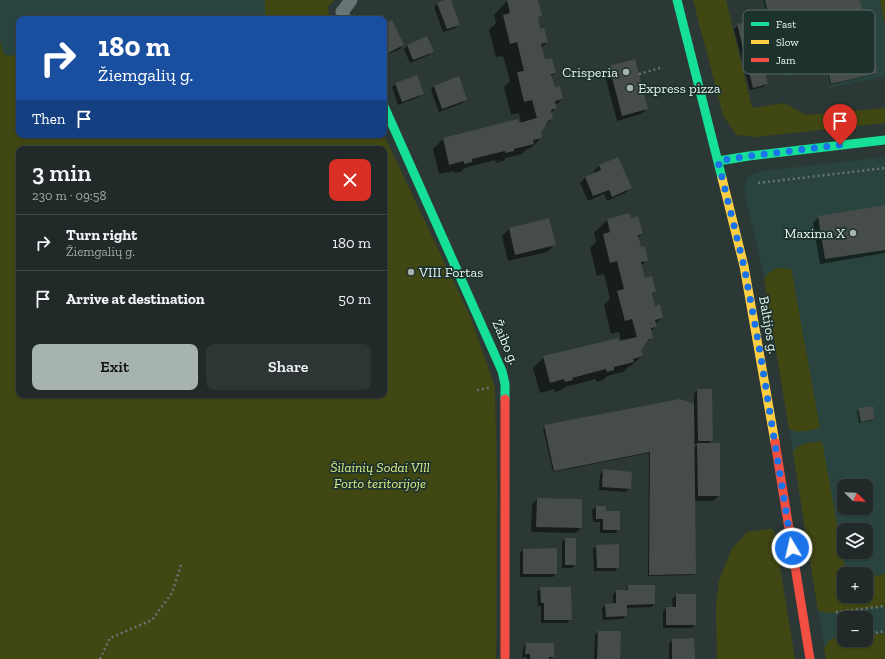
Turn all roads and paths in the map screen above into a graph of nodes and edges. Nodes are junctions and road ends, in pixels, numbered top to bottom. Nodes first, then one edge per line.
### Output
1 (351, 0) edge
2 (677, 0) edge
3 (344, 16) edge
4 (660, 68) dead end
5 (639, 74) dead end
6 (387, 113) edge
7 (885, 140) edge
8 (718, 161) junction
9 (885, 168) edge
10 (758, 183) dead end
11 (491, 388) dead end
12 (477, 390) dead end
13 (182, 562) dead end
14 (885, 606) edge
15 (836, 612) dead end
16 (885, 632) edge
17 (873, 634) edge
18 (100, 659) edge
19 (505, 659) edge
20 (810, 659) edge

1 - 3 street
2 - 8 street, Baltijos g.
4 - 5 path
6 - 19 street, Žaibo g.
7 - 8 street
8 - 20 street, Baltijos g.
9 - 10 path
11 - 12 path
13 - 18 path
14 - 15 path
16 - 17 path

